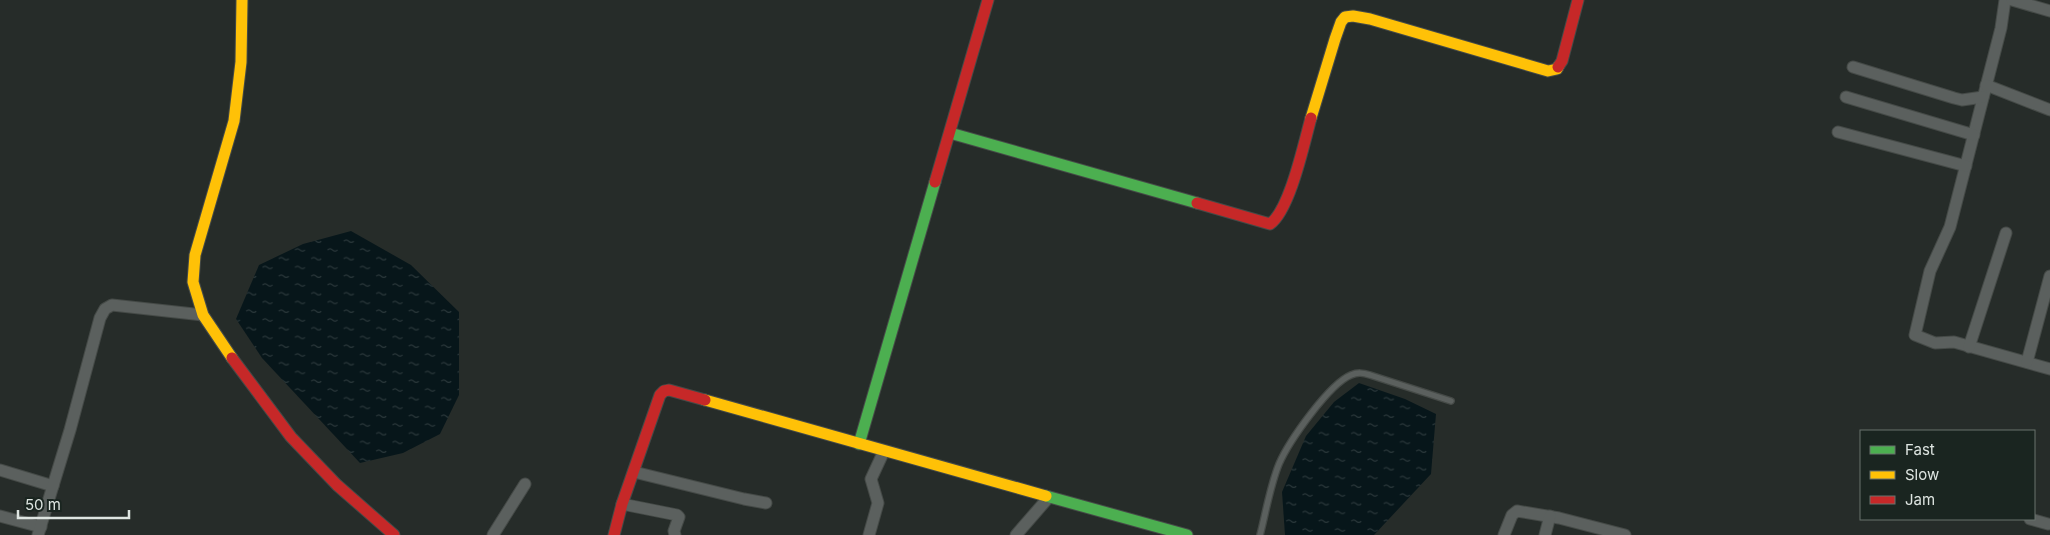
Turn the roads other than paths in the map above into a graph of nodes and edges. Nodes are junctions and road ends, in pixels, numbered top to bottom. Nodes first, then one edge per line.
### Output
1 (242, 0) edge
2 (988, 0) edge
3 (1578, 0) edge
4 (2005, 0) edge
5 (2012, 0) edge
6 (2050, 11) edge
7 (1853, 66) dead end
8 (1984, 91) junction
9 (1846, 97) dead end
10 (2050, 110) edge
11 (1838, 132) dead end
12 (950, 133) junction
13 (1974, 135) junction
14 (1966, 166) junction
15 (2006, 233) dead end
16 (2050, 276) edge
17 (203, 315) junction
18 (1969, 346) junction
19 (2027, 362) junction
20 (2050, 369) edge
21 (1451, 401) dead end
22 (859, 444) junction
23 (884, 451) junction
24 (0, 470) edge
25 (634, 472) junction
26 (525, 484) dead end
27 (53, 486) junction
28 (1049, 497) junction
29 (766, 503) dead end
30 (622, 504) junction
31 (0, 516) edge
32 (1550, 516) junction
33 (2033, 520) edge
34 (2048, 525) edge
35 (39, 531) edge
36 (394, 535) edge
37 (493, 535) edge
38 (614, 535) edge
39 (675, 535) edge
40 (869, 535) edge
41 (1016, 535) edge
42 (1187, 535) edge
43 (1260, 535) edge
44 (1504, 535) edge
45 (1544, 535) edge
46 (1625, 535) edge

1 - 17 street
2 - 12 street
3 - 12 street
4 - 8 street
5 - 6 street
7 - 8 street
8 - 10 street
8 - 13 street
9 - 13 street
11 - 14 street
12 - 22 street
13 - 14 street
14 - 18 street
15 - 18 street
16 - 19 street
17 - 27 street
17 - 36 street
18 - 19 street
19 - 20 street
21 - 43 lane
22 - 23 street
22 - 25 street
23 - 28 street
23 - 40 street
24 - 27 street
25 - 29 street
25 - 30 street
26 - 37 street
27 - 35 street
28 - 41 street
28 - 42 street
30 - 38 street
30 - 39 street
31 - 35 street
32 - 44 street
32 - 45 street
32 - 46 street
33 - 34 street

